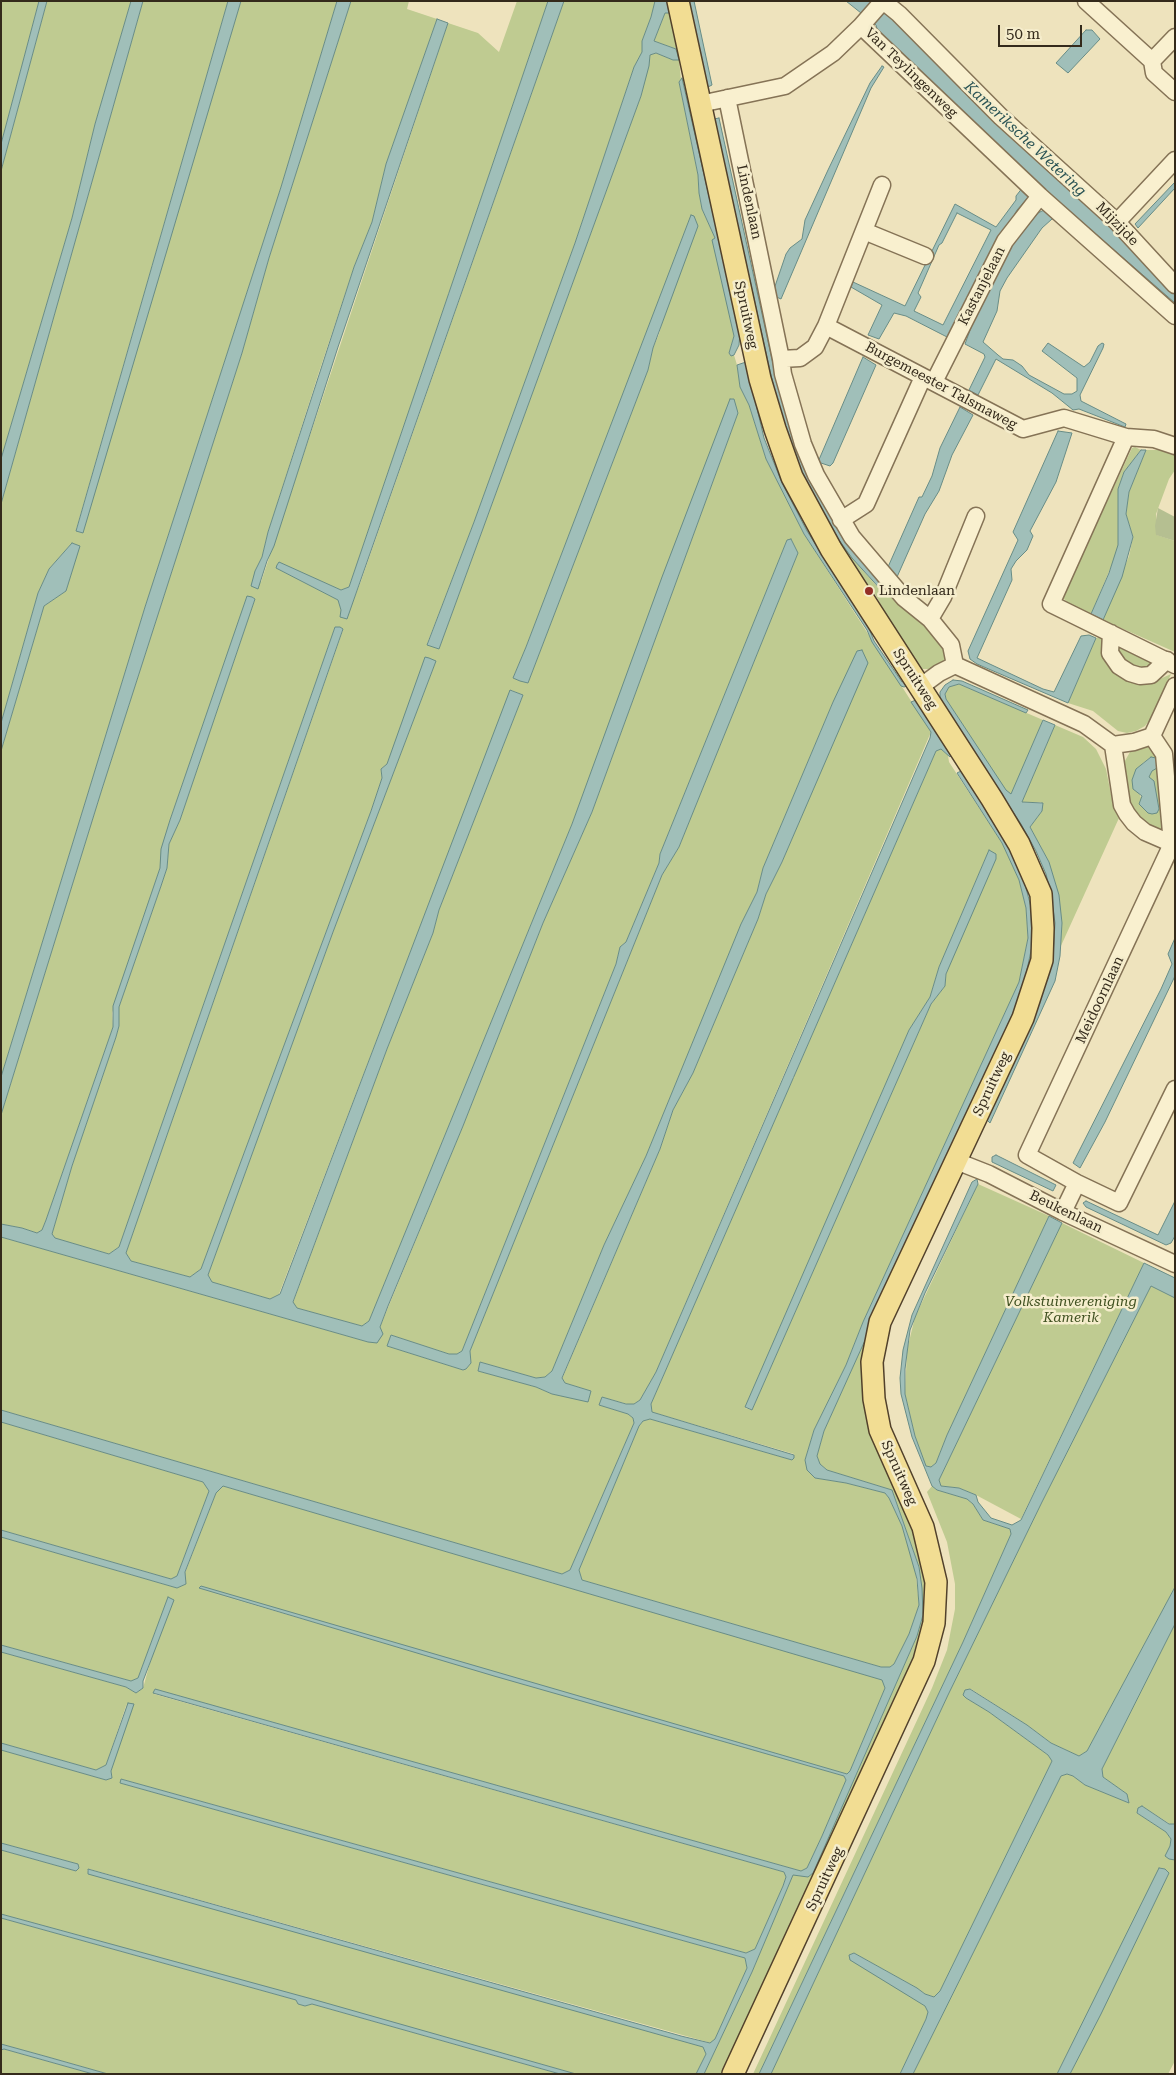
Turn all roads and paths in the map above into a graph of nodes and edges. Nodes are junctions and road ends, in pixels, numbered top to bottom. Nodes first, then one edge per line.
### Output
1 (678, 1) edge
2 (1086, 1) edge
3 (882, 3) edge
4 (864, 23) junction
5 (1175, 37) edge
6 (1152, 61) junction
7 (1175, 92) edge
8 (727, 98) junction
9 (700, 104) junction
10 (1175, 160) edge
11 (882, 185) dead end
12 (1040, 196) junction
13 (1117, 222) junction
14 (864, 231) junction
15 (925, 256) dead end
16 (1175, 285) edge
17 (1175, 316) edge
18 (826, 326) junction
19 (781, 359) junction
20 (928, 380) junction
21 (1126, 437) junction
22 (1175, 446) edge
23 (976, 516) dead end
24 (841, 520) junction
25 (930, 619) junction
26 (1111, 633) junction
27 (1171, 663) edge
28 (955, 665) junction
29 (1175, 686) edge
30 (920, 687) junction
31 (1152, 736) junction
32 (1113, 745) junction
33 (1173, 845) edge
34 (1175, 1089) edge
35 (956, 1161) junction
36 (1076, 1183) junction
37 (1063, 1212) junction
38 (1175, 1264) edge
39 (733, 2074) edge

1 - 9 main road
2 - 6 street
3 - 4 street
3 - 13 street, Mijzijde
4 - 8 street, Van Teylingenweg
4 - 12 street, Van Teylingenweg
5 - 6 street
6 - 7 street
8 - 9 street, Van Teylingenweg
8 - 19 street, Lindenlaan
9 - 30 main road, Spruitweg
10 - 13 street
11 - 14 street
12 - 17 street, Van Teylingenweg
12 - 20 street, Kastanjelaan
13 - 16 street, Mijzijde
14 - 15 street
14 - 18 street
18 - 19 street
18 - 20 street, Burgemeester Talsmaweg
19 - 24 street, Lindenlaan
20 - 21 street, Burgemeester Talsmaweg
20 - 24 street, Kastanjelaan
21 - 22 street, Burgemeester Talsmaweg
21 - 26 street
23 - 25 street
24 - 25 street, Lindenlaan
25 - 28 street, Lindenlaan
26 - 27 street
26 - 27 street
28 - 30 street
28 - 32 street
29 - 31 street
30 - 35 main road, Spruitweg
31 - 32 street
31 - 33 street
32 - 33 street
33 - 36 street, Meidoornlaan
34 - 36 street
35 - 37 street, Beukenlaan
35 - 39 main road, Spruitweg
36 - 37 street
37 - 38 street, Beukenlaan

